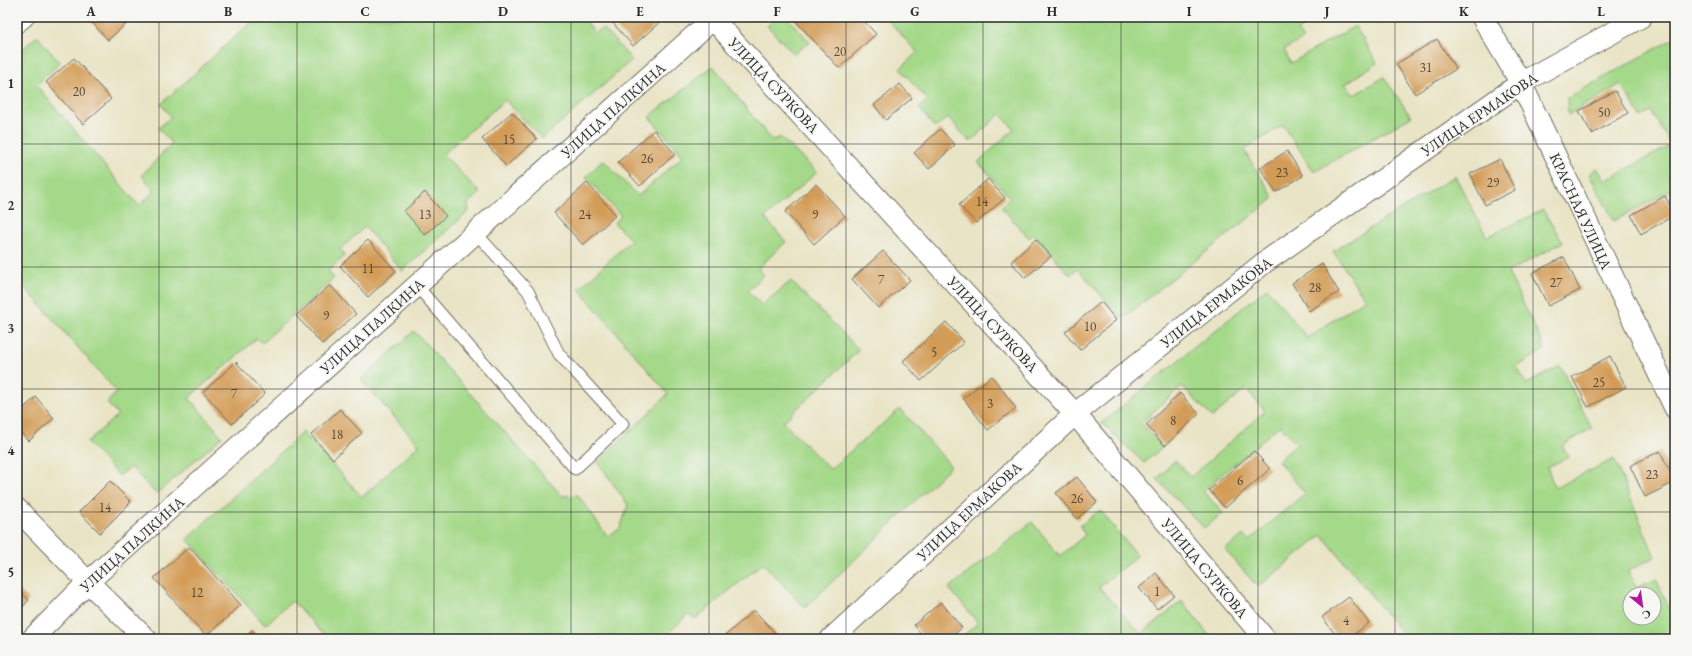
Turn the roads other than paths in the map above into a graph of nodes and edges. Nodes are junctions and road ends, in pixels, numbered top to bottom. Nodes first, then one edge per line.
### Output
1 (23, 17) edge
2 (1482, 17) edge
3 (1640, 17) edge
4 (713, 18) edge
5 (17, 22) edge
6 (1521, 83) junction
7 (476, 233) junction
8 (417, 286) junction
9 (1675, 408) edge
10 (1075, 414) junction
11 (17, 509) edge
12 (88, 582) junction
13 (32, 639) edge
14 (146, 639) edge
15 (831, 639) edge
16 (1265, 639) edge

1 - 5 street
2 - 6 street, КРАСНАЯ УЛИЦА
3 - 6 street, УЛИЦА ЕРМАКОВА
4 - 7 street, УЛИЦА ПАЛКИНА
4 - 10 street, УЛИЦА СУРКОВА
6 - 9 street, КРАСНАЯ УЛИЦА
6 - 10 street, УЛИЦА ЕРМАКОВА
7 - 8 street, УЛИЦА ПАЛКИНА
7 - 8 lane
8 - 12 street, УЛИЦА ПАЛКИНА
10 - 15 street, УЛИЦА ЕРМАКОВА
10 - 16 street, УЛИЦА СУРКОВА
11 - 12 street
12 - 13 street, УЛИЦА ПАЛКИНА
12 - 14 street

